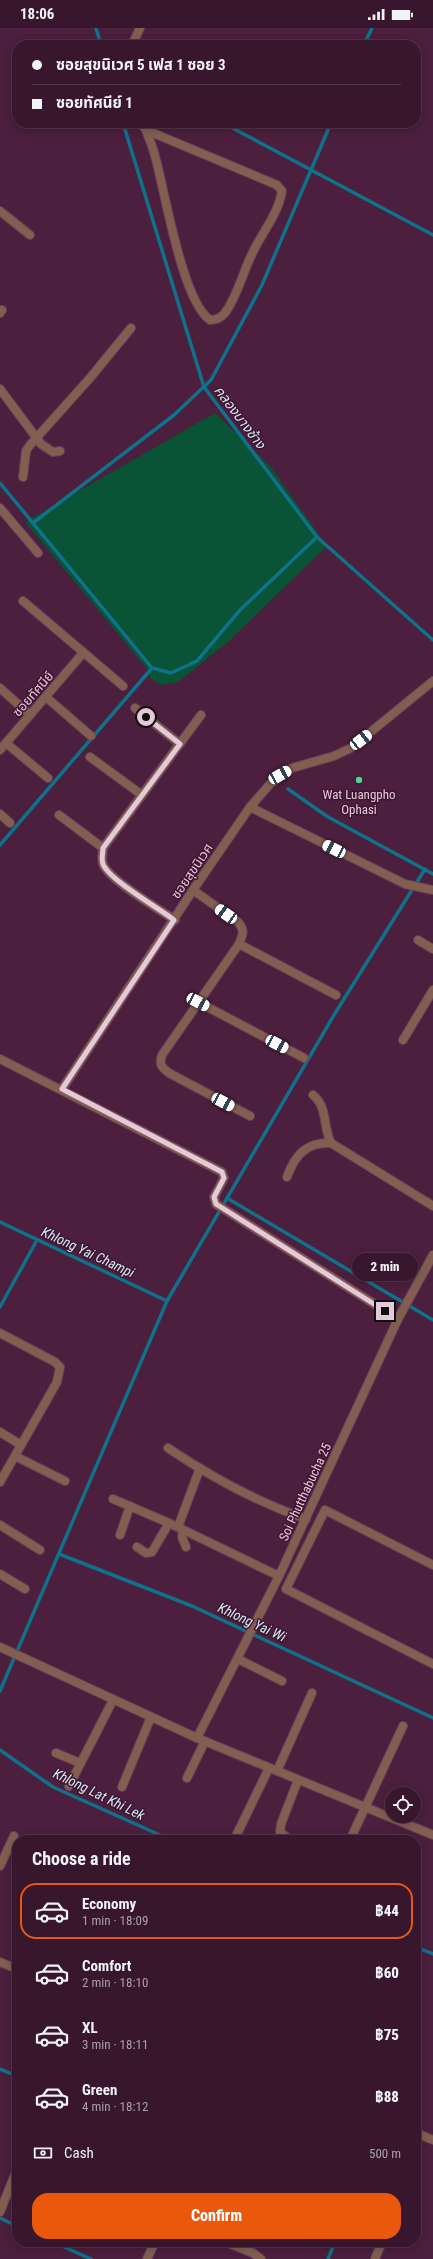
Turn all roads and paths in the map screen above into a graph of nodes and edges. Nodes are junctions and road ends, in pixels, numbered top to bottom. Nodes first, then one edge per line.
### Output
1 (140, 28) edge
2 (134, 40) edge
3 (146, 130) joint
4 (0, 211) edge
5 (30, 234) dead end
6 (131, 328) dead end
7 (0, 389) edge
8 (36, 437) junction
9 (60, 451) dead end
10 (23, 476) dead end
11 (0, 508) edge
12 (38, 553) dead end
13 (23, 600) dead end
14 (83, 653) junction
15 (433, 681) edge
16 (123, 686) dead end
17 (0, 688) edge
18 (46, 697) junction
19 (135, 708) dead end
20 (30, 715) junction
21 (201, 715) dead end
22 (91, 736) dead end
23 (6, 743) junction
24 (180, 744) junction
25 (0, 750) edge
26 (90, 757) dead end
27 (48, 778) dead end
28 (142, 795) junction
29 (250, 807) junction
30 (0, 814) edge
31 (59, 815) dead end
32 (10, 823) dead end
33 (103, 848) junction
34 (431, 889) edge
35 (193, 890) junction
36 (174, 920) junction
37 (418, 940) dead end
38 (239, 944) junction
39 (433, 949) edge
40 (433, 990) edge
41 (336, 995) dead end
42 (198, 1002) junction
43 (403, 1040) dead end
44 (304, 1058) dead end
45 (1, 1062) edge
46 (62, 1089) junction
47 (313, 1095) dead end
48 (250, 1116) dead end
49 (331, 1143) junction
50 (287, 1177) dead end
51 (433, 1206) edge
52 (433, 1255) edge
53 (398, 1319) junction
54 (0, 1333) edge
55 (0, 1432) edge
56 (21, 1445) junction
57 (168, 1448) dead end
58 (15, 1456) junction
59 (200, 1468) junction
60 (65, 1481) dead end
61 (0, 1482) edge
62 (113, 1499) dead end
63 (130, 1506) junction
64 (306, 1519) junction
65 (169, 1523) junction
66 (0, 1525) edge
67 (181, 1528) junction
68 (120, 1535) dead end
69 (137, 1547) dead end
70 (186, 1547) dead end
71 (40, 1550) dead end
72 (433, 1565) edge
73 (0, 1574) edge
74 (279, 1576) junction
75 (25, 1589) dead end
76 (2, 1648) edge
77 (238, 1659) junction
78 (433, 1664) edge
79 (282, 1681) dead end
80 (312, 1693) dead end
81 (113, 1700) junction
82 (151, 1717) junction
83 (403, 1726) dead end
84 (197, 1738) junction
85 (206, 1741) junction
86 (56, 1753) dead end
87 (80, 1763) junction
88 (273, 1770) junction
89 (187, 1778) dead end
90 (298, 1780) junction
91 (69, 1786) dead end
92 (122, 1787) dead end
93 (365, 1808) junction
94 (237, 1835) edge
95 (284, 1835) edge
96 (352, 1835) edge
97 (433, 1835) edge
98 (12, 1840) edge
99 (0, 1866) edge
100 (0, 1962) edge
101 (12, 1967) edge
102 (421, 2135) edge
103 (433, 2140) edge
104 (12, 2182) edge
105 (0, 2212) edge
106 (153, 2247) edge
107 (238, 2247) edge
108 (380, 2247) edge
109 (148, 2259) edge
110 (261, 2259) edge
111 (375, 2259) edge

1 - 2 street
3 - 3 street
4 - 5 street
6 - 8 street
7 - 8 street
8 - 9 street
8 - 10 street
11 - 12 street
13 - 14 street
14 - 16 street
14 - 18 street, ซอยทัศนีย์
15 - 29 street, ซอยสุขนิเวศ
17 - 20 street
18 - 20 street, ซอยทัศนีย์
18 - 22 street
19 - 24 street
20 - 23 street, ซอยทัศนีย์
21 - 24 street
23 - 25 street, ซอยทัศนีย์
23 - 27 street
24 - 28 street
26 - 28 street
28 - 33 street
29 - 34 street
29 - 35 street, ซอยสุขนิเวศ
30 - 32 street
31 - 33 street
33 - 36 street
35 - 36 street, ซอยสุขนิเวศ
35 - 38 street
36 - 46 street, ซอยสุขนิเวศ
37 - 39 street
38 - 41 street
38 - 42 street
40 - 43 street
42 - 44 street
42 - 48 street
45 - 46 street
46 - 53 street
47 - 49 street
49 - 50 street
49 - 51 street
52 - 53 street, Soi Phutthabucha 25
53 - 64 street, Soi Phutthabucha 25
54 - 56 street
55 - 56 street
56 - 58 street
57 - 59 street
58 - 60 street
58 - 61 street
59 - 64 street
59 - 67 street
62 - 63 street
63 - 65 street
63 - 68 street
64 - 74 street, Soi Phutthabucha 25
65 - 67 street
65 - 69 street
66 - 71 street
67 - 70 street
67 - 74 street
72 - 78 street
73 - 75 street
74 - 77 street, Soi Phutthabucha 25
76 - 81 street
77 - 79 street
77 - 84 street, Soi Phutthabucha 25
80 - 88 street
81 - 82 street
81 - 87 street
82 - 84 street
82 - 92 street
83 - 93 street
84 - 85 street
85 - 88 street
85 - 89 street
86 - 87 street
87 - 91 street
88 - 90 street
88 - 94 street
90 - 93 street
90 - 95 street
93 - 96 street
93 - 97 street
98 - 99 street
100 - 101 street
102 - 103 street
104 - 105 street
106 - 109 street
107 - 110 street
108 - 111 street

